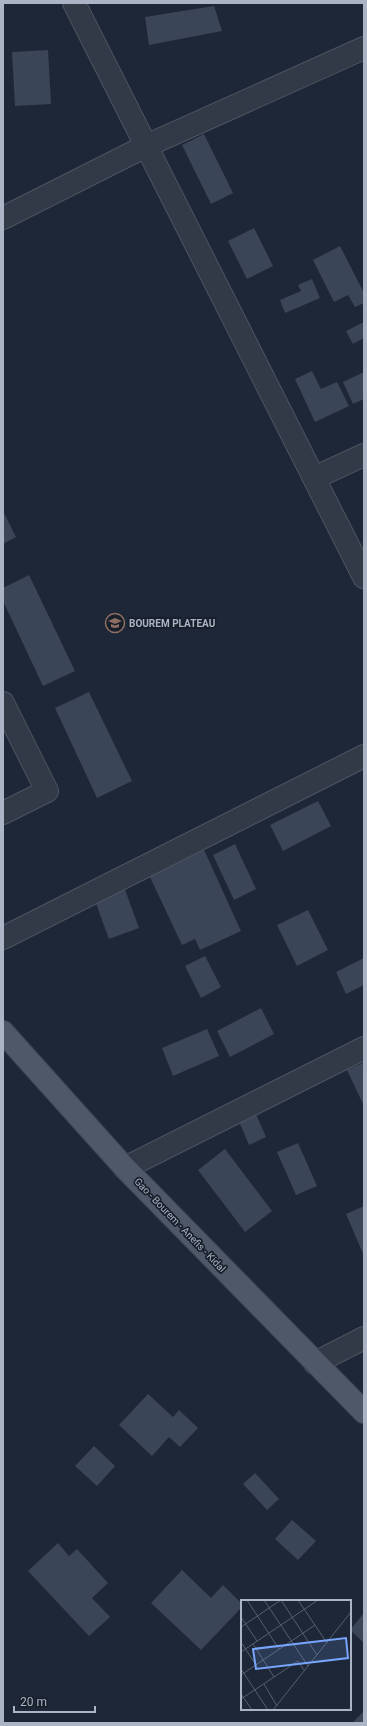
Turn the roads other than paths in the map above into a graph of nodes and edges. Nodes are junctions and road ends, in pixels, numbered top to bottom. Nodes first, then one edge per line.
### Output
1 (81, 5) edge
2 (364, 48) edge
3 (146, 146) junction
4 (3, 218) edge
5 (364, 455) edge
6 (314, 478) junction
7 (364, 577) edge
8 (3, 703) edge
9 (364, 756) edge
10 (3, 813) edge
11 (3, 938) edge
12 (3, 1032) edge
13 (364, 1048) edge
14 (125, 1168) junction
15 (364, 1338) edge
16 (315, 1363) junction
17 (364, 1412) edge

1 - 3 street
2 - 3 street
3 - 4 street
3 - 6 street
5 - 6 street
6 - 7 street
8 - 10 street
9 - 11 street
12 - 14 main road, Gao - Bourem - Anefis - Kidal
13 - 14 street
14 - 16 main road, Gao - Bourem - Anefis - Kidal
15 - 16 street
16 - 17 main road, Gao - Bourem - Anefis - Kidal

